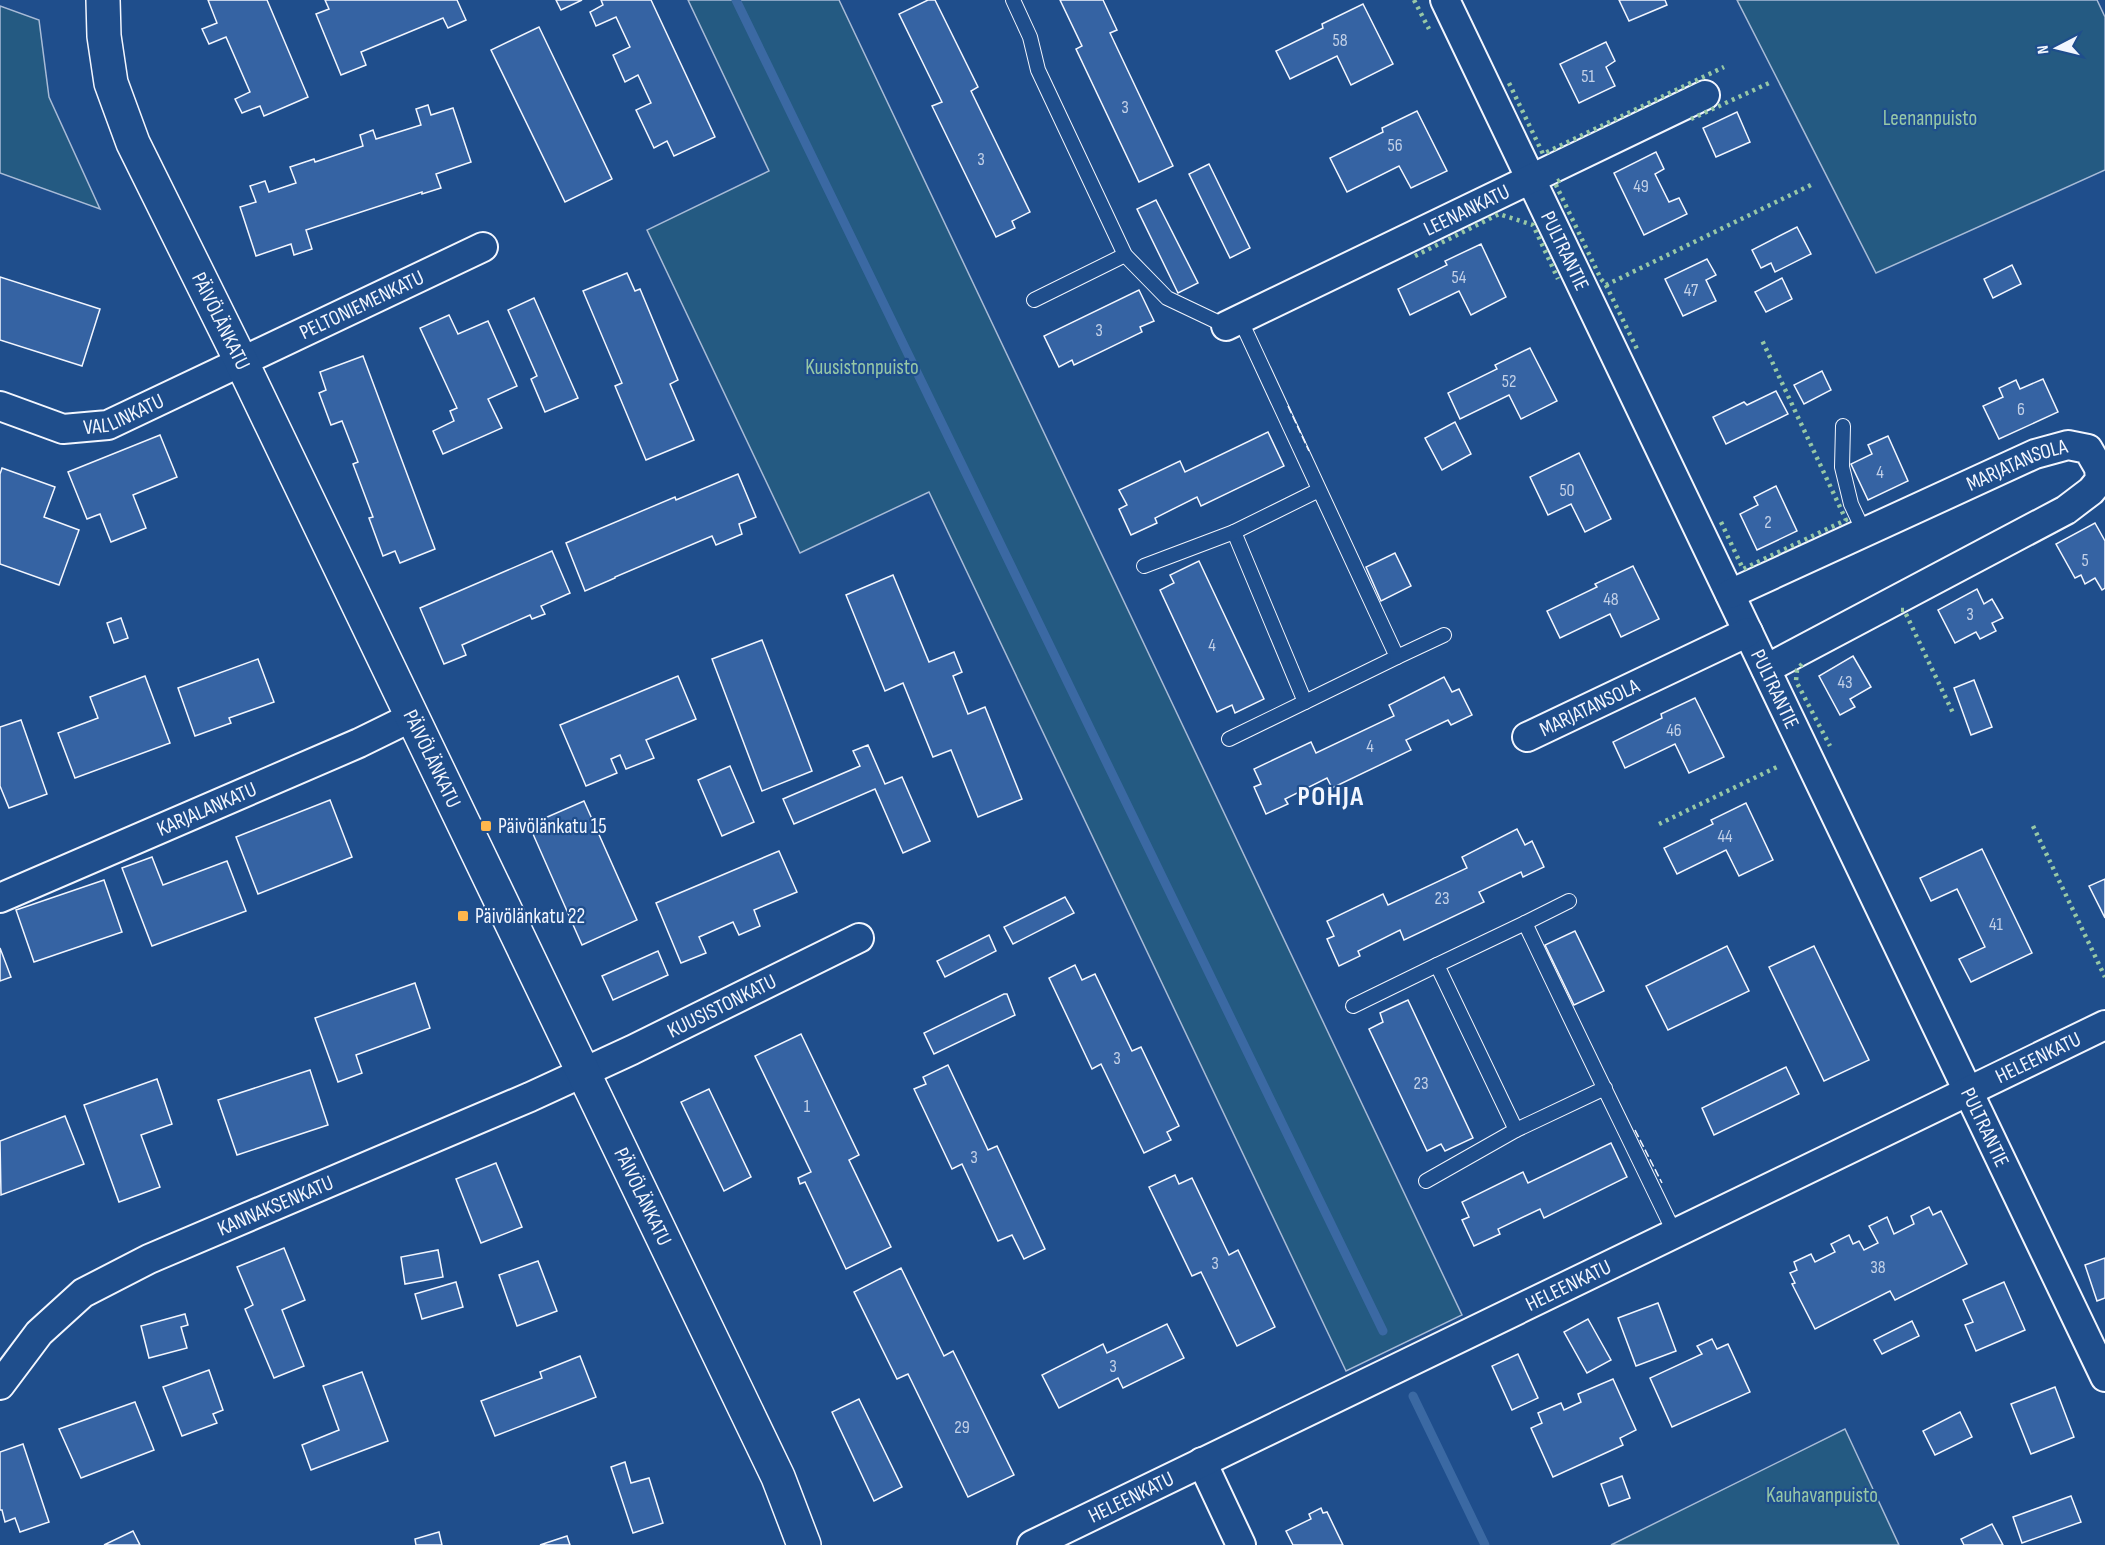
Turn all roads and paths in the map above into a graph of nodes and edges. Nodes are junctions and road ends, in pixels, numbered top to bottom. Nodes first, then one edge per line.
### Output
1 (103, 0) edge
2 (1013, 0) edge
3 (1445, 0) edge
4 (1705, 95) dead end
5 (1531, 179) junction
6 (483, 247) dead end
7 (1125, 255) junction
8 (1034, 300) dead end
9 (1233, 322) junction
10 (241, 361) junction
11 (0, 406) edge
12 (1843, 426) dead end
13 (1319, 490) junction
14 (1234, 532) junction
15 (1864, 532) junction
16 (1144, 566) dead end
17 (1730, 594) junction
18 (1748, 632) junction
19 (1444, 635) dead end
20 (1397, 657) junction
21 (1766, 669) junction
22 (1305, 702) junction
23 (412, 717) junction
24 (1527, 737) dead end
25 (1229, 739) dead end
26 (0, 898) edge
27 (1569, 901) dead end
28 (1525, 922) junction
29 (859, 938) dead end
30 (1437, 965) junction
31 (1353, 1006) dead end
32 (2105, 1025) edge
33 (583, 1072) junction
34 (1605, 1088) junction
35 (1969, 1092) junction
36 (1516, 1130) junction
37 (1426, 1181) dead end
38 (1675, 1234) junction
39 (2105, 1377) edge
40 (0, 1385) edge
41 (1202, 1462) junction
42 (804, 1545) edge
43 (1032, 1545) edge
44 (1241, 1545) edge

1 - 10 street, PÄIVÖLÄNKATU
2 - 7 lane
3 - 5 street, PULTRANTIE
4 - 5 street, LEENANKATU
5 - 9 street, LEENANKATU
5 - 17 street, PULTRANTIE
6 - 10 street, PELTONIEMENKATU
7 - 8 lane
7 - 9 lane
9 - 13 lane
10 - 11 street, VALLINKATU
10 - 23 street, PÄIVÖLÄNKATU
12 - 15 lane
13 - 14 lane
13 - 20 lane
14 - 16 lane
14 - 22 lane
15 - 17 street, MARJATANSOLA
15 - 21 street, MARJATANSOLA
17 - 18 street, PULTRANTIE
18 - 21 street, PULTRANTIE
18 - 24 street, MARJATANSOLA
19 - 20 lane
20 - 22 lane
21 - 35 street, PULTRANTIE
22 - 25 lane
23 - 26 street, KARJALANKATU
23 - 33 street, PÄIVÖLÄNKATU
27 - 28 lane
28 - 30 lane
28 - 34 lane
29 - 33 street, KUUSISTONKATU
30 - 31 lane
30 - 36 lane
32 - 35 street, HELEENKATU
33 - 40 street, KANNAKSENKATU
33 - 42 street, PÄIVÖLÄNKATU
34 - 36 lane
34 - 38 lane
35 - 38 street, HELEENKATU
35 - 39 street, PULTRANTIE
36 - 37 lane
38 - 41 street, HELEENKATU
41 - 43 street, HELEENKATU
41 - 44 street

